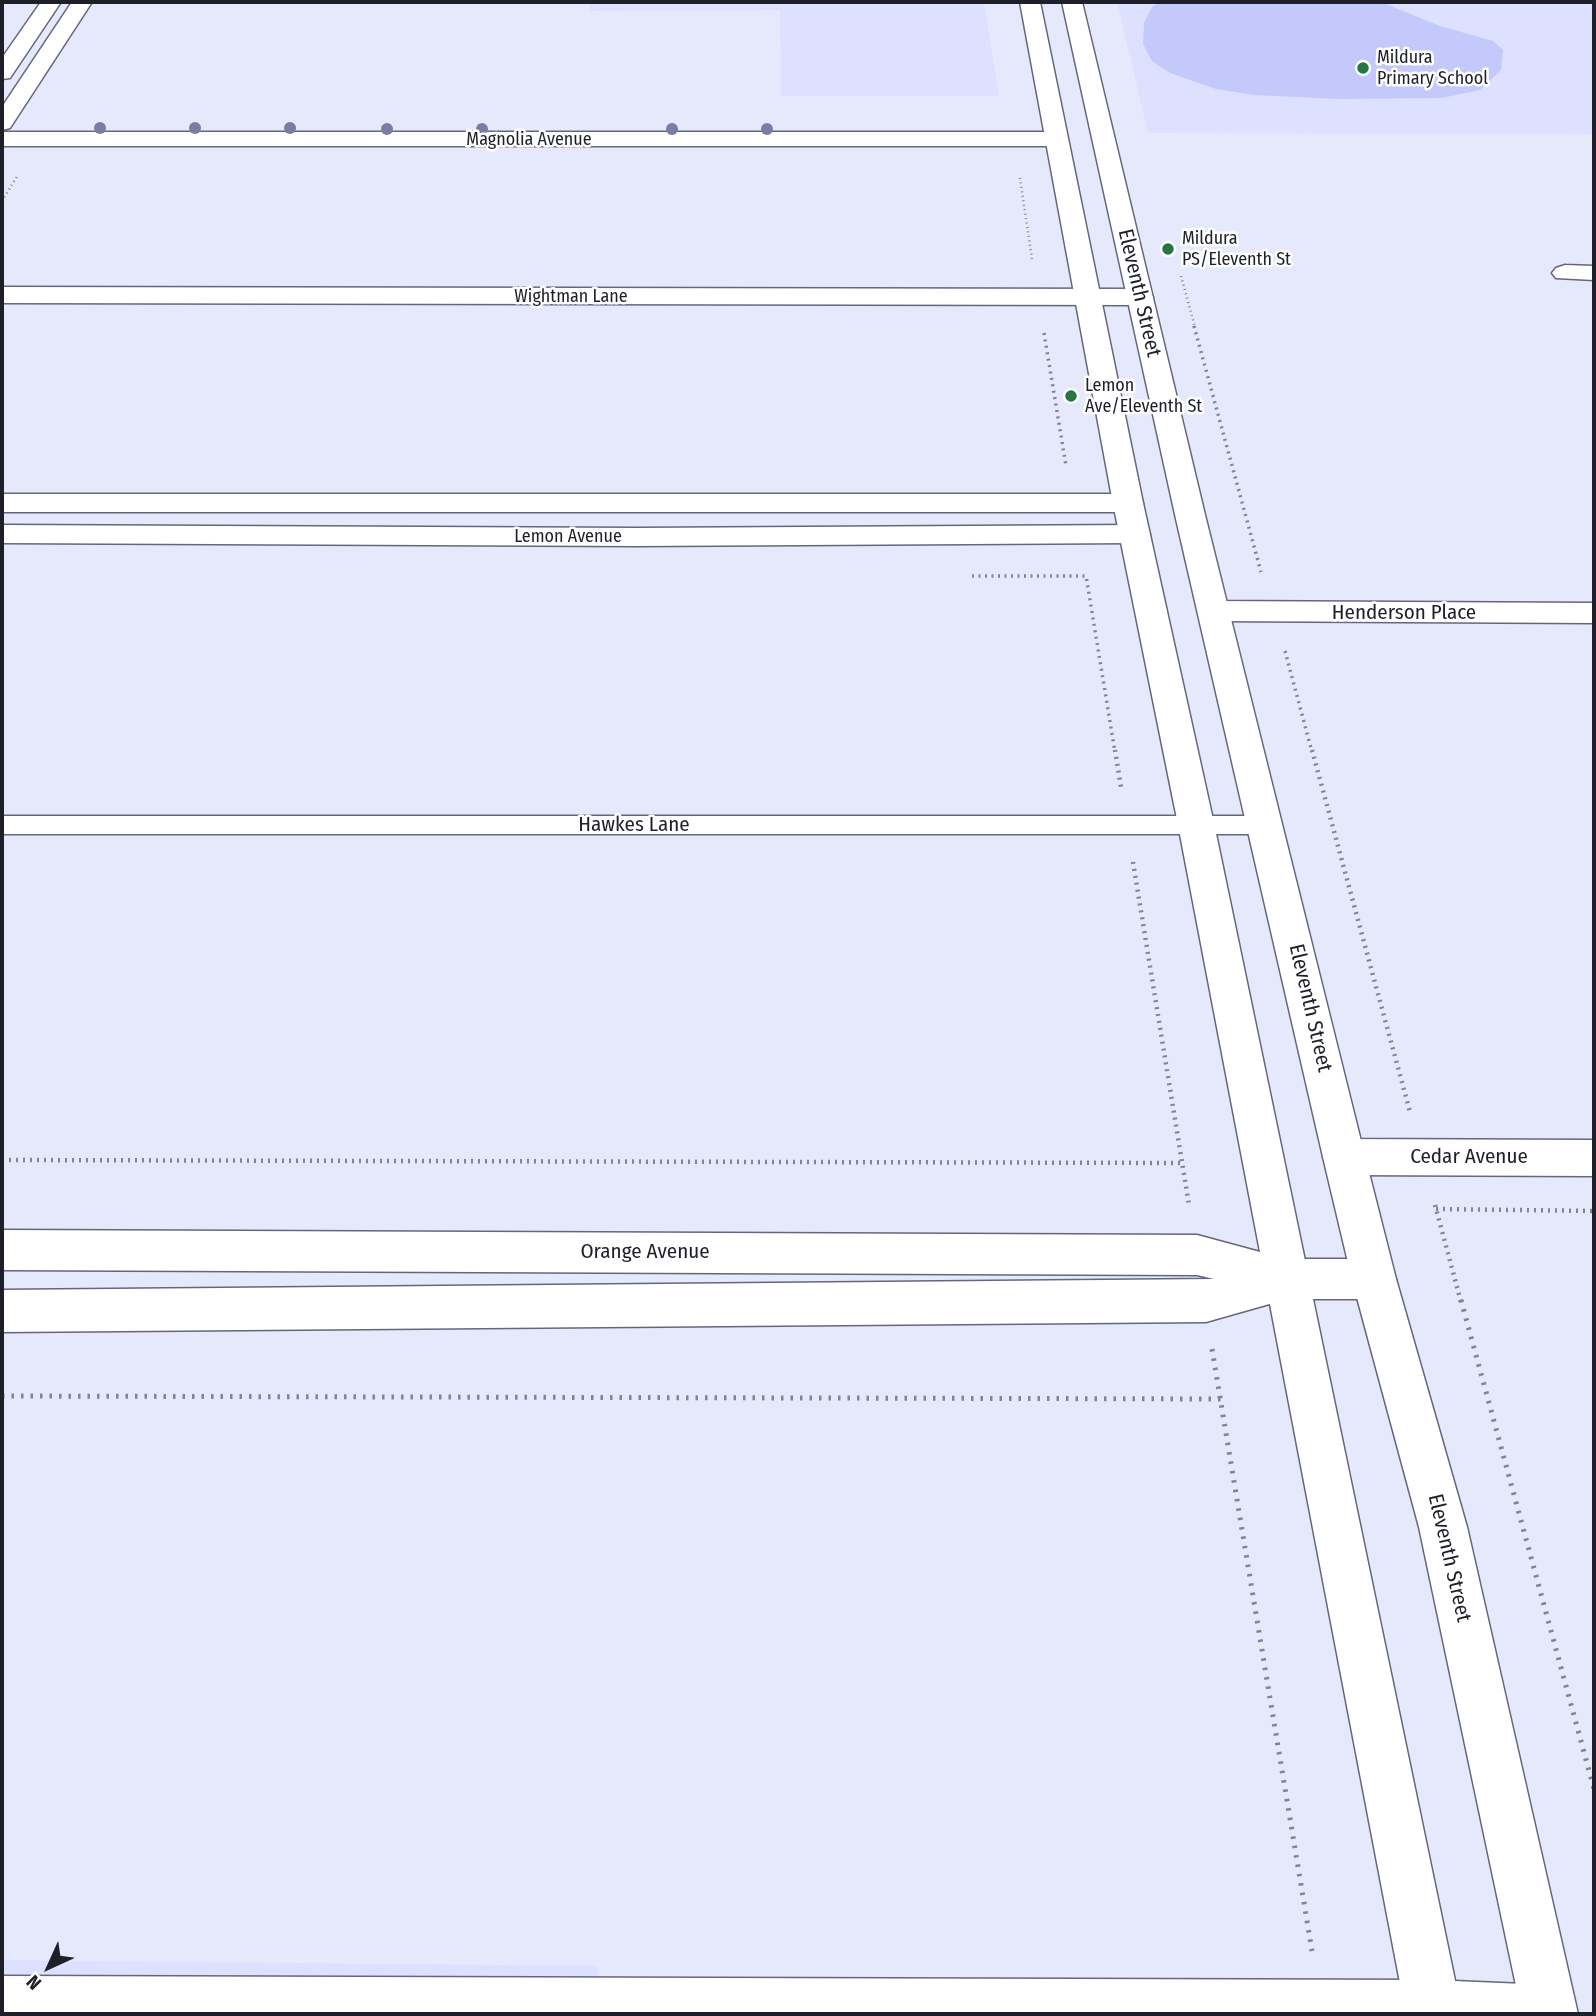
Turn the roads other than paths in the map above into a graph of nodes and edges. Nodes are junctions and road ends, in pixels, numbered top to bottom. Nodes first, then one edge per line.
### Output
1 (51, 2) edge
2 (82, 2) edge
3 (1030, 2) edge
4 (1072, 2) edge
5 (2, 73) edge
6 (148, 119) junction
7 (2, 125) edge
8 (236, 129) junction
9 (1054, 130) junction
10 (1102, 130) junction
11 (136, 139) junction
12 (1565, 273) dead end
13 (1594, 273) edge
14 (2, 295) edge
15 (1140, 297) junction
16 (1088, 298) junction
17 (2, 503) edge
18 (1157, 519) junction
19 (2, 534) edge
20 (1214, 611) junction
21 (1594, 612) edge
22 (1196, 824) junction
23 (2, 825) edge
24 (1267, 825) junction
25 (1344, 1157) junction
26 (1594, 1158) edge
27 (2, 1250) edge
28 (1286, 1279) junction
29 (1374, 1279) junction
30 (2, 1311) edge
31 (2, 1995) edge
32 (1433, 2007) edge
33 (1548, 2009) edge

1 - 5 street
2 - 7 street
3 - 9 street, Eleventh Street
4 - 10 street, Eleventh Street
6 - 7 street, Magnolia Avenue
6 - 8 street, Magnolia Avenue
6 - 11 street
7 - 11 street, Magnolia Avenue
8 - 9 street, Magnolia Avenue
8 - 11 street, Magnolia Avenue
9 - 10 street, Magnolia Avenue
9 - 16 street, Eleventh Street
10 - 15 street, Eleventh Street
12 - 13 street
14 - 16 street, Wightman Lane
15 - 16 street, Wightman Lane
15 - 18 street, Eleventh Street
16 - 18 street, Eleventh Street
17 - 18 street, Lemon Avenue
18 - 19 street, Lemon Avenue
18 - 20 street, Eleventh Street
18 - 22 street, Eleventh Street
20 - 21 street, Henderson Place
20 - 24 street, Eleventh Street
22 - 23 lane, Hawkes Lane
22 - 24 lane, Hawkes Lane
22 - 28 street, Eleventh Street
24 - 25 street, Eleventh Street
25 - 26 street, Cedar Avenue
25 - 29 street, Eleventh Street
27 - 28 street, Orange Avenue
28 - 29 street, Orange Avenue
28 - 30 street, Orange Avenue
28 - 32 street, Eleventh Street
29 - 33 street, Eleventh Street
31 - 32 lane
32 - 33 lane

